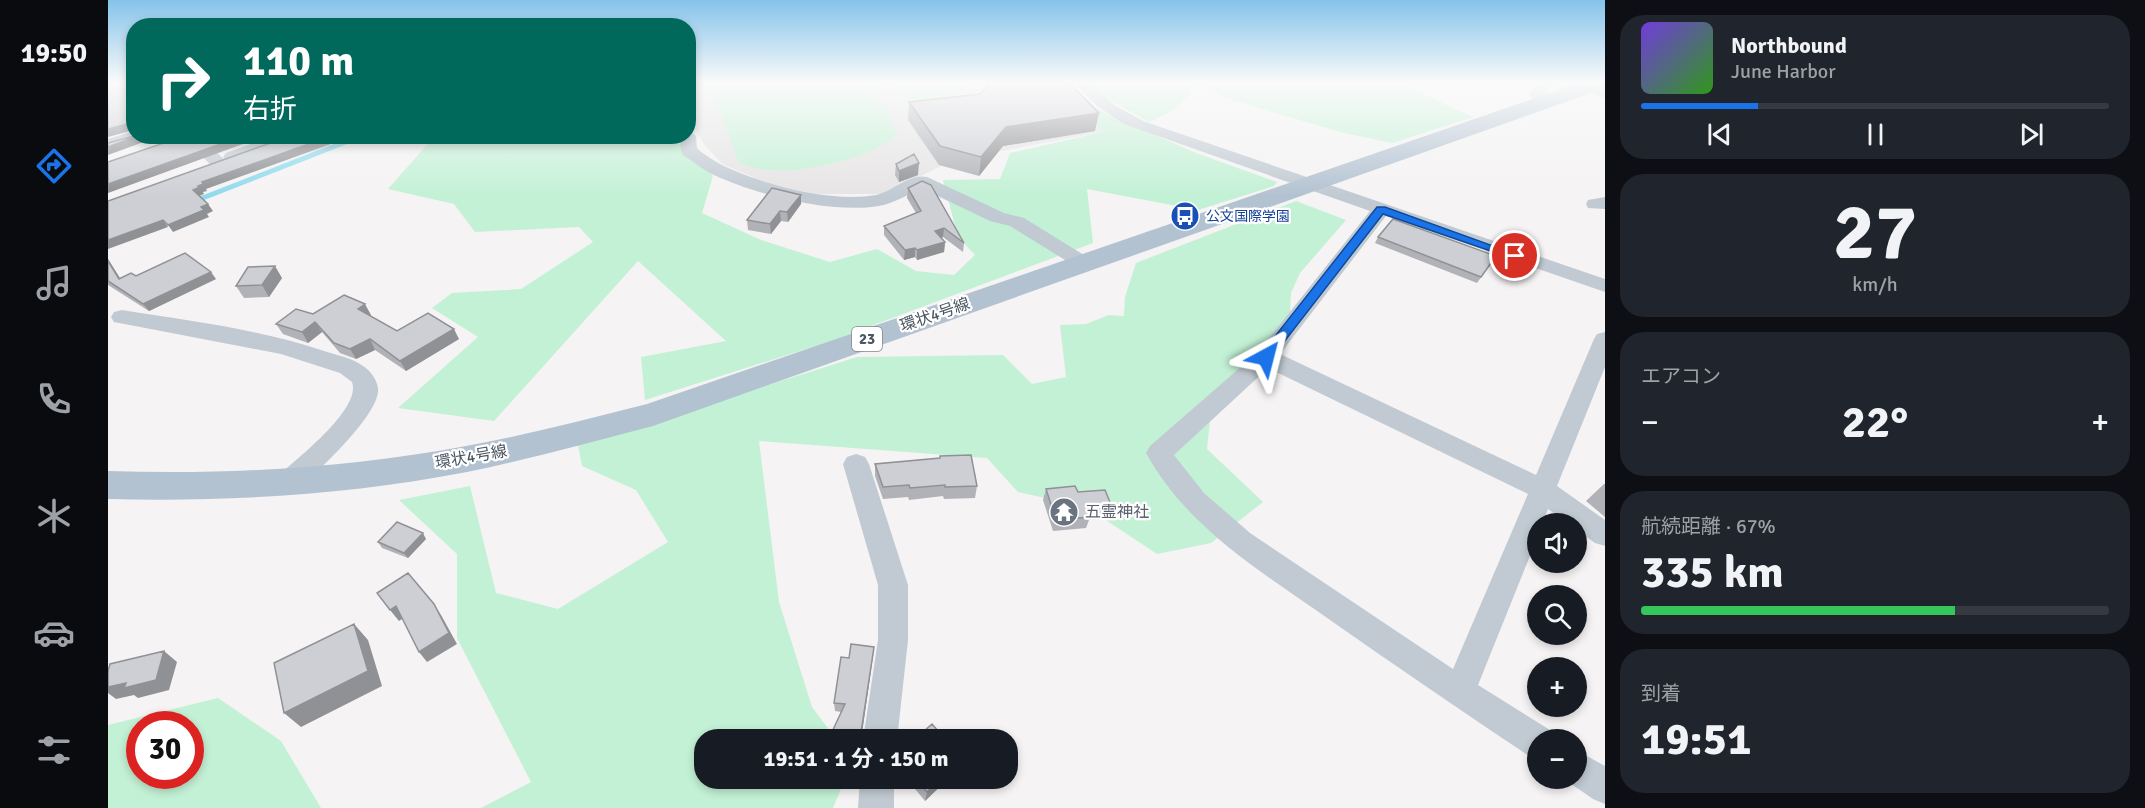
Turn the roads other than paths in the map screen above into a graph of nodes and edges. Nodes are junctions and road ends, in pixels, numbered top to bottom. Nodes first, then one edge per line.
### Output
1 (1129, 120) edge
2 (1475, 120) edge
3 (126, 138) edge
4 (108, 144) edge
5 (192, 144) edge
6 (268, 144) edge
7 (688, 144) edge
8 (218, 162) junction
9 (196, 170) edge
10 (1311, 186) junction
11 (1381, 210) junction
12 (1085, 264) junction
13 (1605, 286) edge
14 (122, 317) dead end
15 (1605, 339) edge
16 (1266, 357) junction
17 (856, 464) dead end
18 (289, 481) junction
19 (108, 485) edge
20 (1541, 489) junction
21 (1605, 535) edge
22 (1459, 692) junction
23 (881, 729) edge
24 (1527, 735) edge
25 (1587, 774) edge
26 (1605, 787) edge
27 (877, 789) edge
28 (876, 808) edge

1 - 10 street
2 - 10 main road, 環状4号線 / 23
3 - 4 street
5 - 8 street
6 - 8 street
7 - 12 street
8 - 9 street
10 - 11 street
10 - 12 main road, 環状4号線 / 23
11 - 13 street
11 - 16 street
12 - 18 main road, 環状4号線 / 23
14 - 18 street
15 - 20 street
16 - 20 street
16 - 22 street
17 - 23 street
18 - 19 main road, 環状4号線 / 23
20 - 21 street
20 - 22 street
22 - 24 street
25 - 26 street
27 - 28 street

